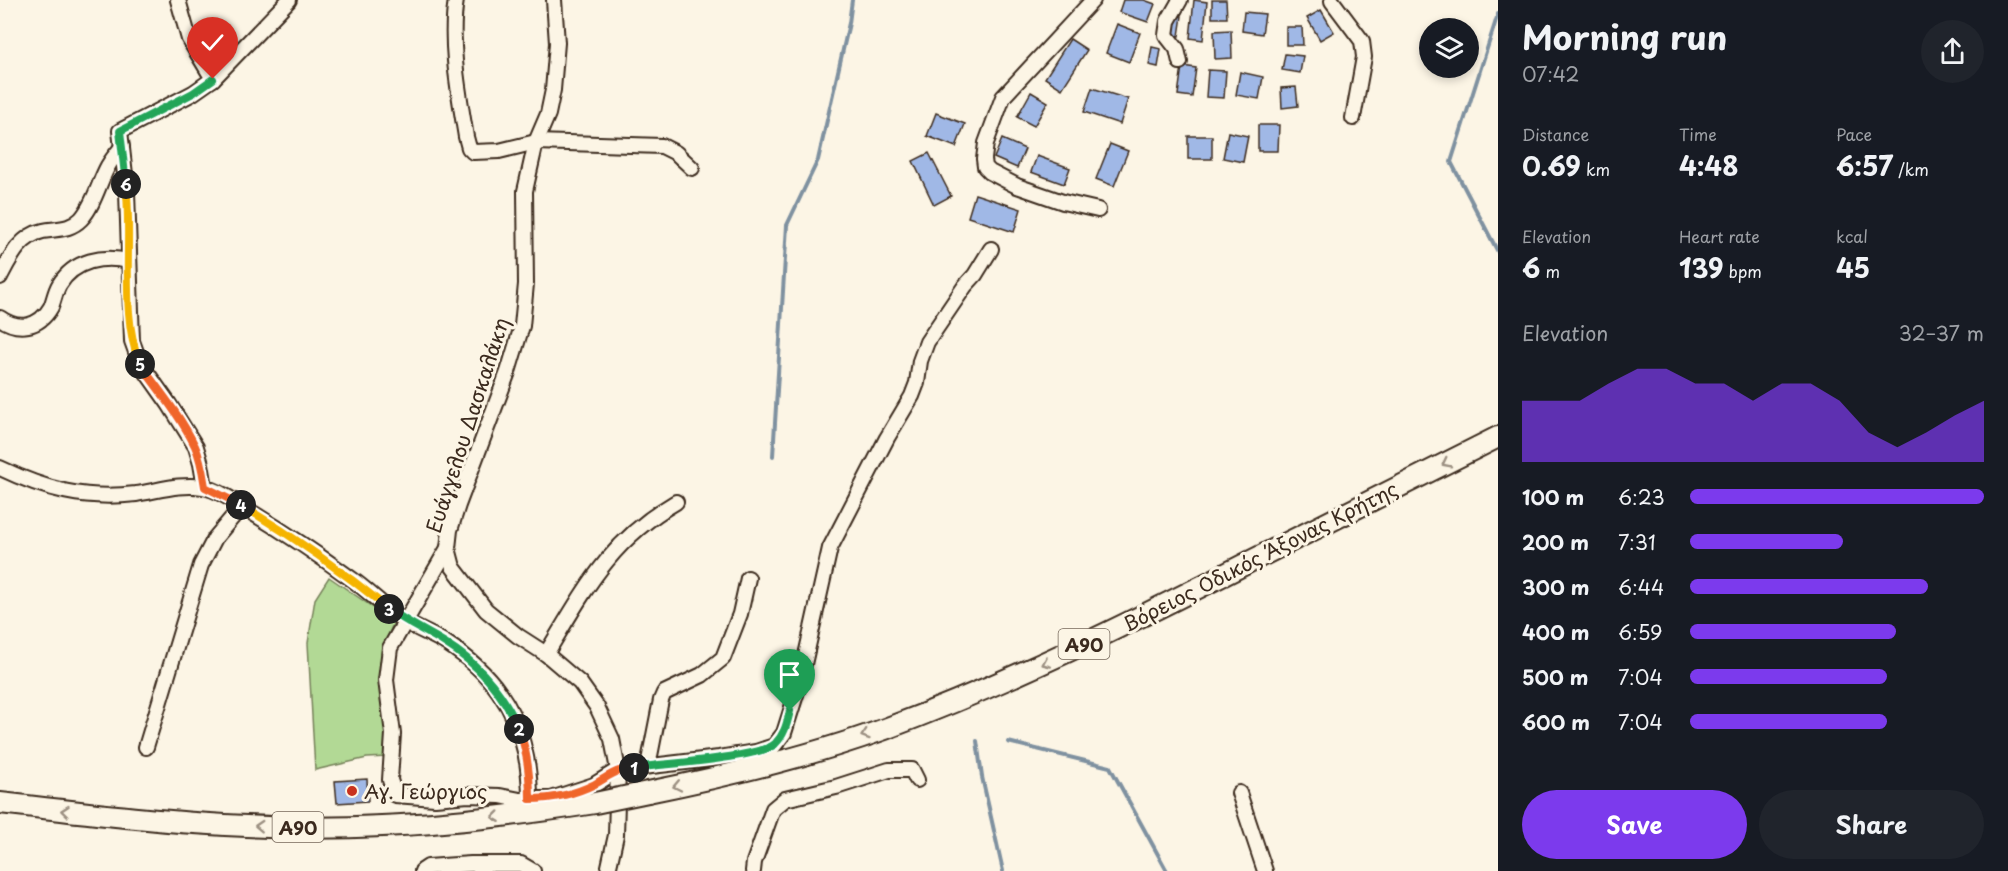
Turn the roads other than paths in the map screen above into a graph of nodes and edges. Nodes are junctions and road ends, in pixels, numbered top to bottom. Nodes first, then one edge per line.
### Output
1 (178, 0) edge
2 (289, 0) edge
3 (456, 0) edge
4 (554, 0) edge
5 (1093, 0) edge
6 (1180, 0) edge
7 (1332, 0) edge
8 (1180, 62) dead end
9 (213, 79) junction
10 (1353, 118) dead end
11 (536, 142) junction
12 (122, 147) junction
13 (692, 168) dead end
14 (1098, 210) dead end
15 (991, 249) dead end
16 (129, 261) junction
17 (0, 277) edge
18 (0, 318) edge
19 (1498, 437) edge
20 (0, 468) edge
21 (205, 487) junction
22 (676, 502) dead end
23 (242, 506) junction
24 (448, 548) junction
25 (748, 578) dead end
26 (405, 621) junction
27 (546, 654) junction
28 (146, 747) dead end
29 (648, 766) junction
30 (618, 770) junction
31 (918, 780) dead end
32 (1239, 793) dead end
33 (530, 799) junction
34 (0, 803) edge
35 (422, 871) edge
36 (533, 871) edge
37 (608, 871) edge
38 (753, 871) edge
39 (1265, 871) edge

1 - 9 street
2 - 9 street
3 - 11 street
4 - 11 street, Ευάγγελου Δασκαλάκη
5 - 14 street
6 - 8 street
7 - 10 street
9 - 12 street
11 - 13 street
11 - 24 street, Ευάγγελου Δασκαλάκη
12 - 16 street
12 - 17 street
15 - 29 street
16 - 18 street
16 - 21 street
19 -> 34 highway, Βόρειος Οδικός Άξονας Κρήτης / Α90, bridge
20 - 21 street
21 - 23 street
22 - 27 street
23 - 26 street
23 - 28 street
24 - 26 street
24 - 27 street, Ευάγγελου Δασκαλάκη
25 - 29 street
26 - 33 street
26 - 33 street
27 - 30 street, Ευάγγελου Δασκαλάκη
29 - 30 street
30 - 33 street
30 - 37 street, Ευάγγελου Δασκαλάκη
31 - 38 street
32 - 39 street
35 - 36 street

